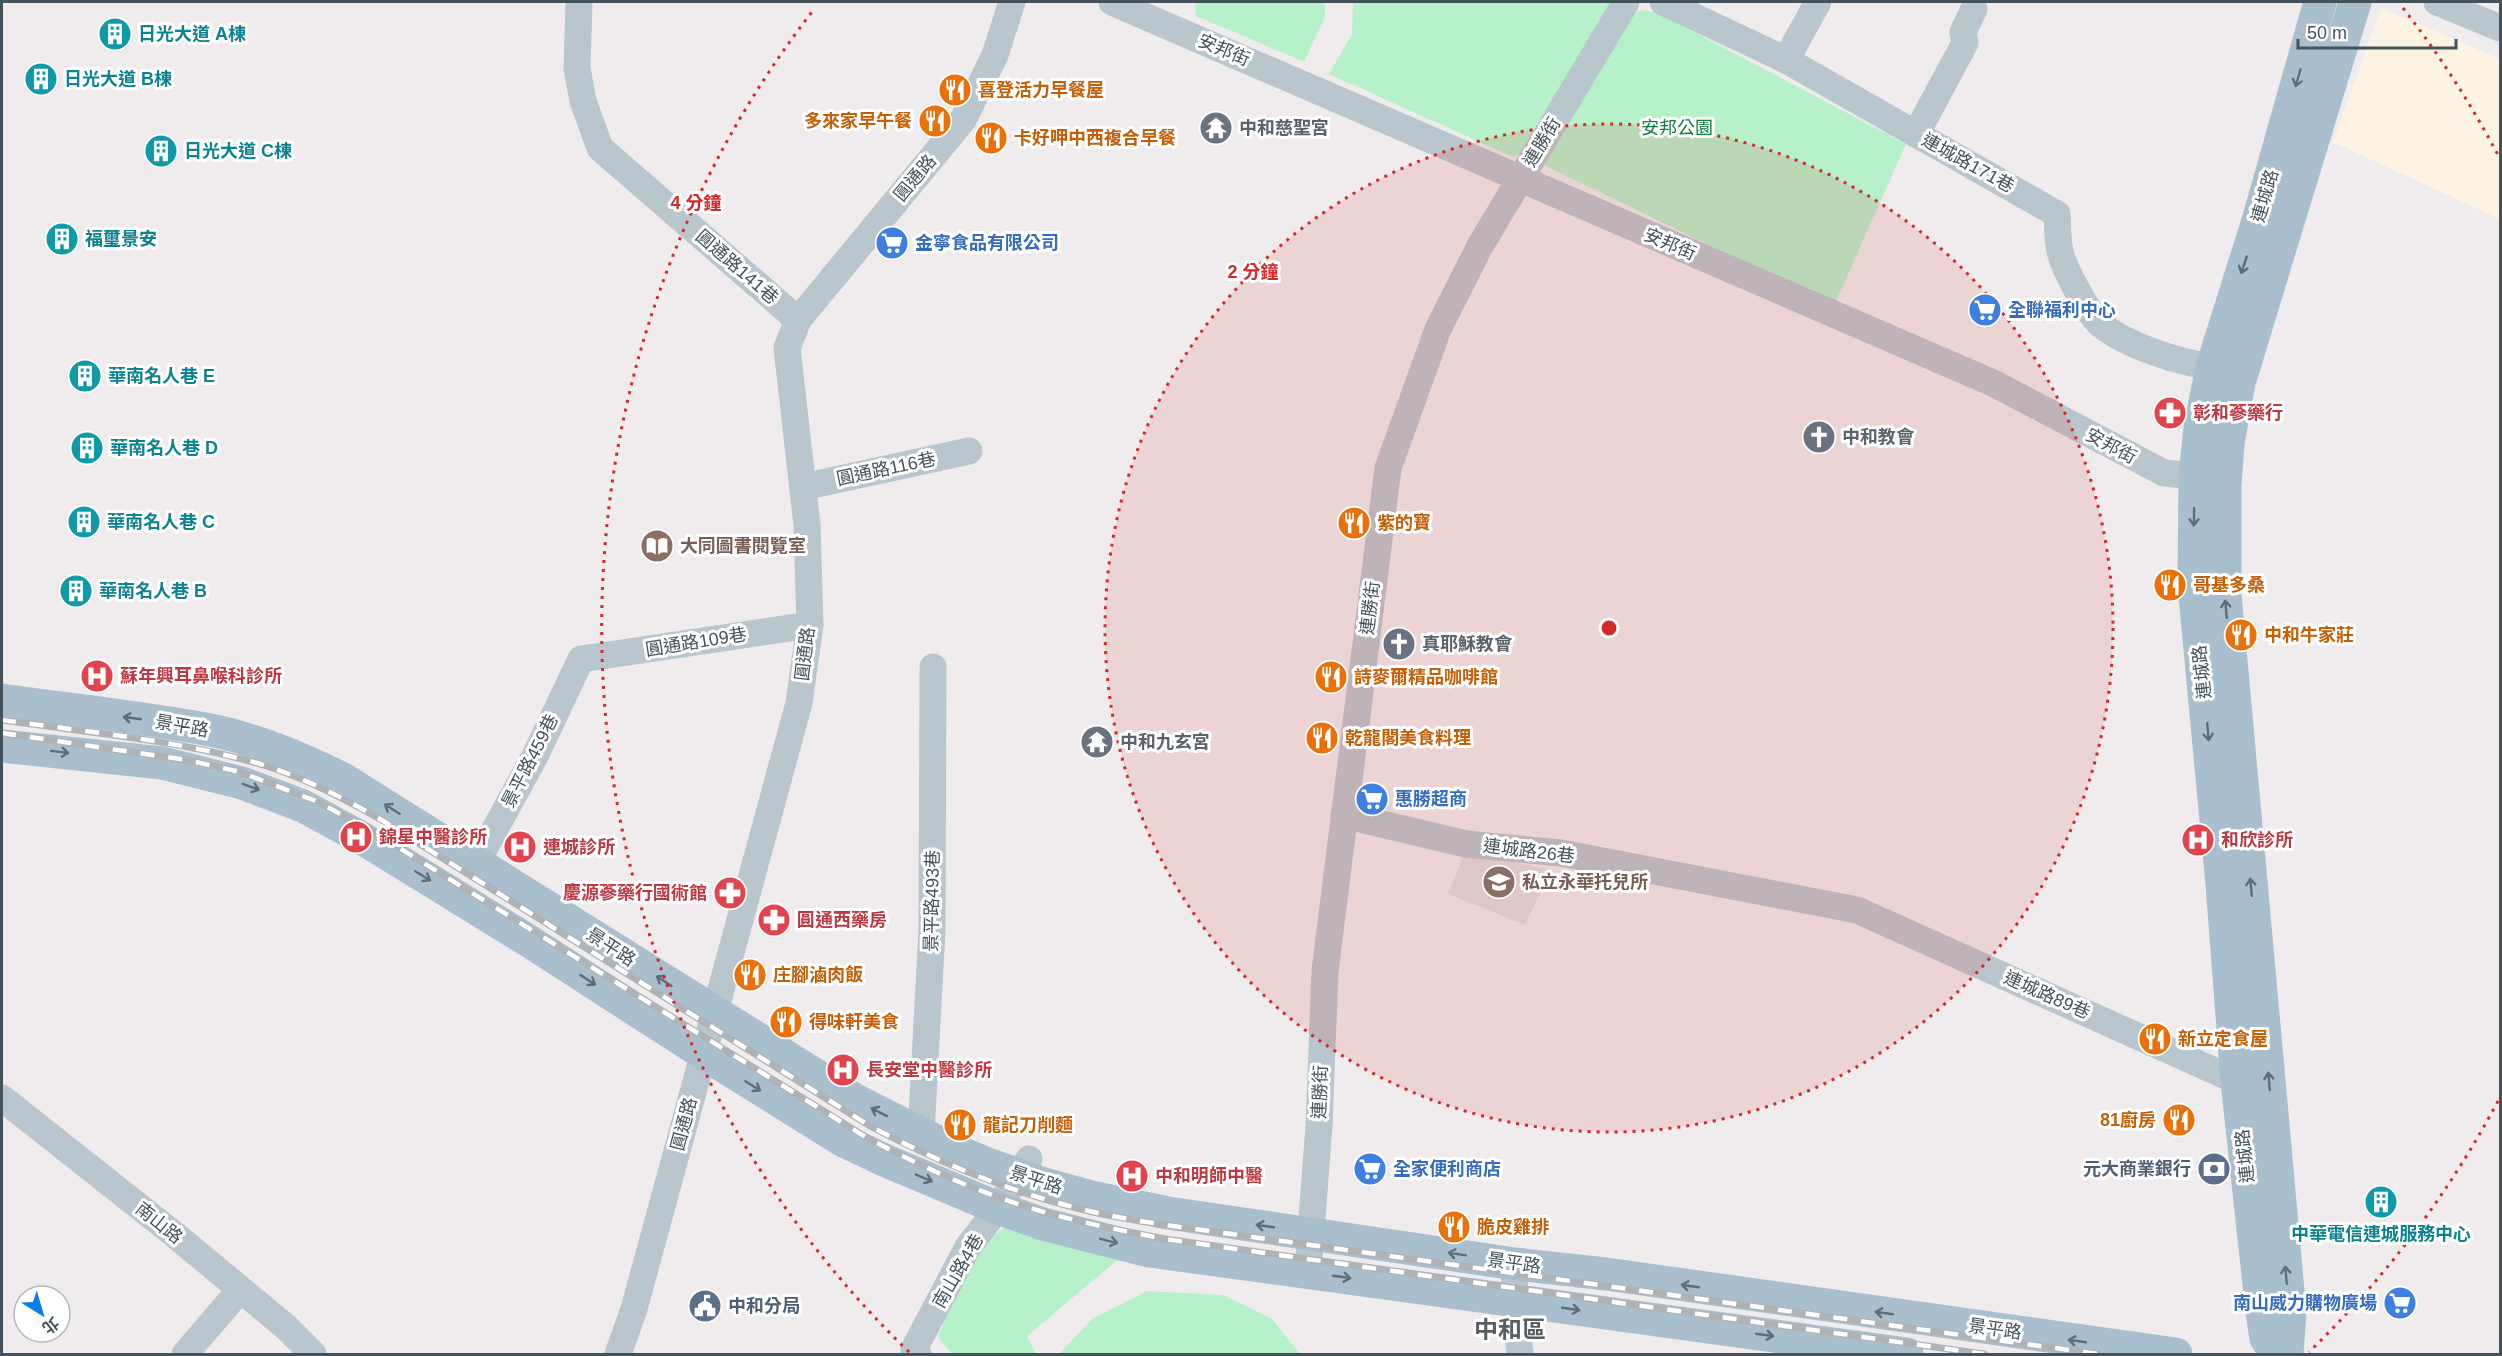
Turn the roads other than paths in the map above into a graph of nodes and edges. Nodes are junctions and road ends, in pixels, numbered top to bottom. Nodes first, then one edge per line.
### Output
1 (579, 2) edge
2 (1012, 2) edge
3 (1112, 2) edge
4 (1626, 2) edge
5 (1663, 2) edge
6 (1818, 2) edge
7 (2320, 2) edge
8 (2355, 2) edge
9 (2437, 2) edge
10 (1974, 9) dead end
11 (2500, 28) edge
12 (1786, 60) junction
13 (1916, 134) junction
14 (1519, 179) junction
15 (798, 320) junction
16 (2211, 367) junction
17 (969, 451) dead end
18 (2210, 481) junction
19 (803, 487) junction
20 (810, 625) junction
21 (581, 659) joint
22 (933, 667) dead end
23 (2, 700) edge
24 (2, 746) edge
25 (1344, 815) junction
26 (477, 862) junction
27 (1857, 910) joint
28 (713, 1012) junction
29 (704, 1054) junction
30 (2237, 1081) junction
31 (2, 1098) edge
32 (921, 1134) junction
33 (1024, 1167) junction
34 (998, 1208) junction
35 (1311, 1232) junction
36 (1515, 1264) junction
37 (1308, 1273) junction
38 (240, 1290) junction
39 (1514, 1301) junction
40 (185, 1354) edge
41 (313, 1354) edge
42 (618, 1354) edge
43 (918, 1354) edge
44 (1520, 1354) edge
45 (1906, 1354) edge
46 (2176, 1354) edge
47 (2276, 1354) edge
48 (2287, 1354) edge

1 - 15 street, 圓通路141巷
2 - 15 street, 圓通路
3 - 14 street, 安邦街
4 - 14 street, 連勝街
5 - 12 street, 連城路171巷
6 - 12 street
7 -> 16 main road, 連城路
8 - 18 main road, 連城路
9 - 11 street
10 - 13 street
12 - 13 street, 連城路171巷
13 - 16 street, 連城路171巷
14 - 18 street, 安邦街
14 - 25 street, 連勝街
15 - 19 street, 圓通路
16 - 18 main road, 連城路
17 - 19 street, 圓通路116巷
18 -> 30 main road, 連城路
48 -> 18 main road, 連城路
19 - 20 street, 圓通路
20 - 21 street, 圓通路109巷
20 - 28 street, 圓通路
21 - 26 street, 景平路459巷
22 - 32 street, 景平路493巷
26 -> 23 main road, 景平路
24 -> 29 main road, 景平路
25 - 27 street, 連城路26巷
25 - 35 street, 連勝街
28 -> 26 main road, 景平路
27 - 30 street, 連城路89巷
28 - 29 street, 圓通路
32 -> 28 main road, 景平路
29 -> 34 main road, 景平路
29 - 42 street, 圓通路
30 - 47 main road, 連城路
31 - 38 street, 南山路
32 - 33 main road, 景平路
33 - 34 street, 南山路4巷
35 -> 33 main road, 景平路
34 -> 37 main road, 景平路
34 - 43 street, 南山路4巷
36 -> 35 main road, 景平路
35 - 37 street, 連勝街
36 - 39 street
46 -> 36 main road, 景平路
37 -> 39 main road, 景平路
38 - 40 street
38 - 41 street, 南山路
39 - 44 street
39 -> 45 main road, 景平路

